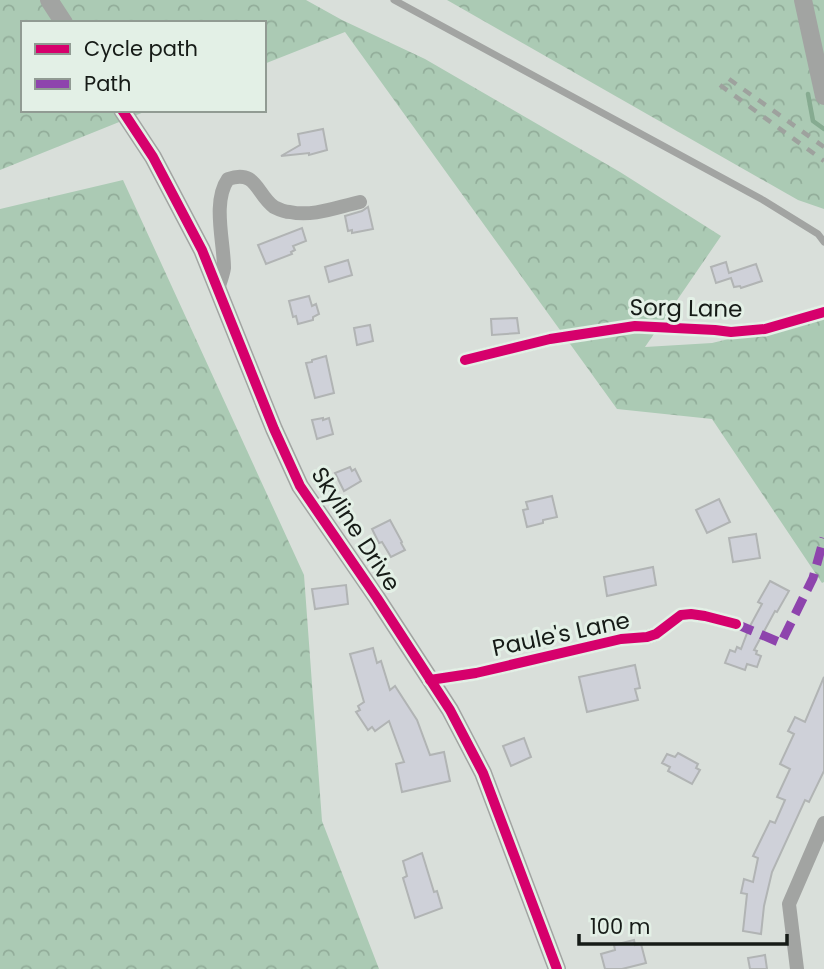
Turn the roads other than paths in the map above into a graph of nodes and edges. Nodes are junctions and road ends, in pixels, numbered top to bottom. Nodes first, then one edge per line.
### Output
1 (49, 0) edge
2 (394, 0) edge
3 (803, 0) edge
4 (63, 21) edge
5 (824, 96) edge
6 (123, 112) edge
7 (360, 202) dead end
8 (824, 242) edge
9 (218, 289) junction
10 (824, 312) edge
11 (465, 360) dead end
12 (736, 624) dead end
13 (430, 680) junction
14 (824, 822) edge
15 (557, 969) edge
16 (797, 969) edge

1 - 4 street
2 - 8 lane
3 - 5 street
6 - 9 street, Skyline Drive
7 - 9 street
9 - 13 street, Skyline Drive
10 - 11 street, Sorg Lane
12 - 13 street, Paule's Lane
13 - 15 street, Skyline Drive
14 - 16 street

